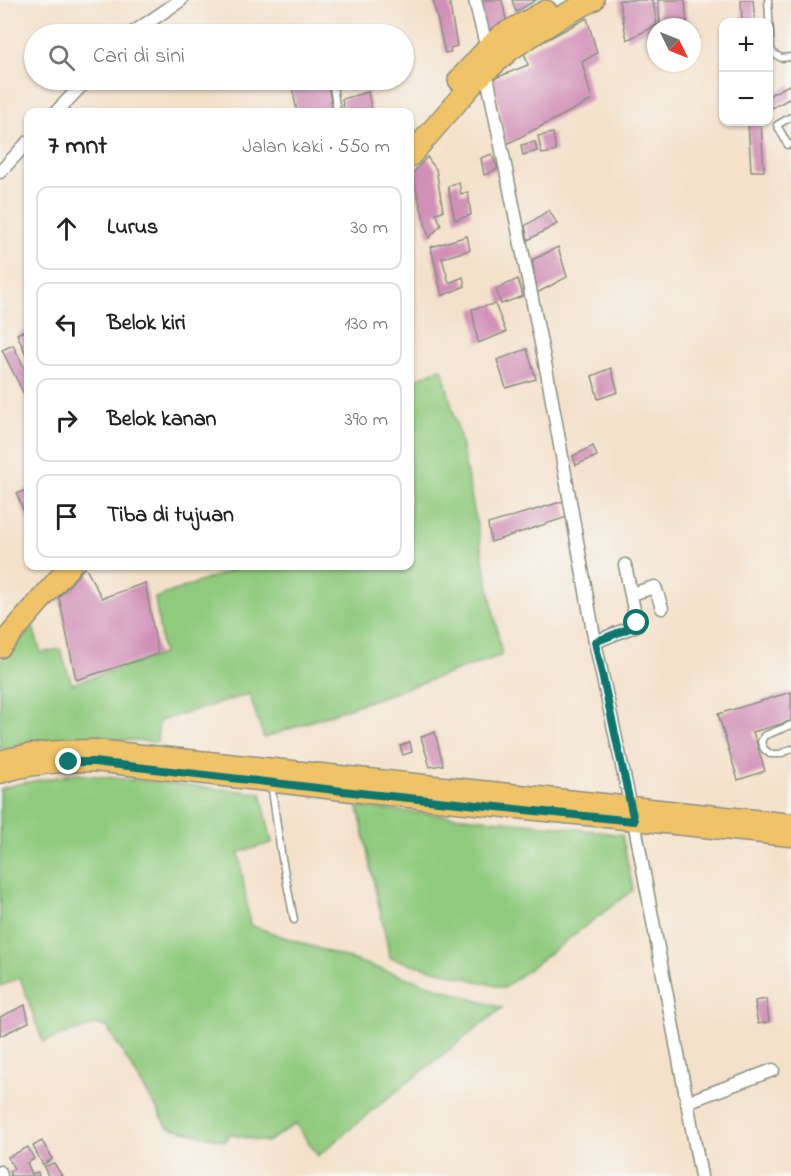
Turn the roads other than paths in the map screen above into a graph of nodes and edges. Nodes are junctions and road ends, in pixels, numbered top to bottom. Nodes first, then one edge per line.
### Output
1 (181, 0) edge
2 (475, 0) edge
3 (567, 0) edge
4 (593, 0) edge
5 (768, 0) edge
6 (146, 24) edge
7 (487, 49) junction
8 (791, 57) edge
9 (486, 71) junction
10 (77, 90) edge
11 (334, 90) edge
12 (60, 108) edge
13 (336, 108) edge
14 (791, 117) edge
15 (414, 133) edge
16 (791, 144) edge
17 (24, 146) edge
18 (414, 151) edge
19 (0, 172) edge
20 (625, 565) dead end
21 (53, 570) edge
22 (67, 570) edge
23 (631, 594) junction
24 (662, 608) dead end
25 (0, 632) edge
26 (595, 642) junction
27 (0, 647) edge
28 (791, 725) edge
29 (791, 749) edge
30 (0, 760) edge
31 (0, 774) edge
32 (271, 783) junction
33 (632, 814) junction
34 (791, 823) edge
35 (791, 837) edge
36 (294, 920) dead end
37 (773, 1070) dead end
38 (687, 1102) junction
39 (701, 1176) edge

1 - 6 street
2 - 7 street
3 - 7 highway
4 - 9 highway
5 - 8 lane
7 - 15 highway
9 - 18 highway
9 - 26 street
10 - 12 street
11 - 13 lane
14 - 16 lane
17 - 19 street
20 - 23 street
21 - 25 highway
22 - 27 highway
23 - 24 street
23 - 26 street
26 - 33 street
28 - 29 lane
30 - 33 main road
31 - 32 main road
32 - 33 main road
32 - 36 lane
33 - 34 main road
33 - 35 main road
33 - 38 street
37 - 38 street
38 - 39 street

